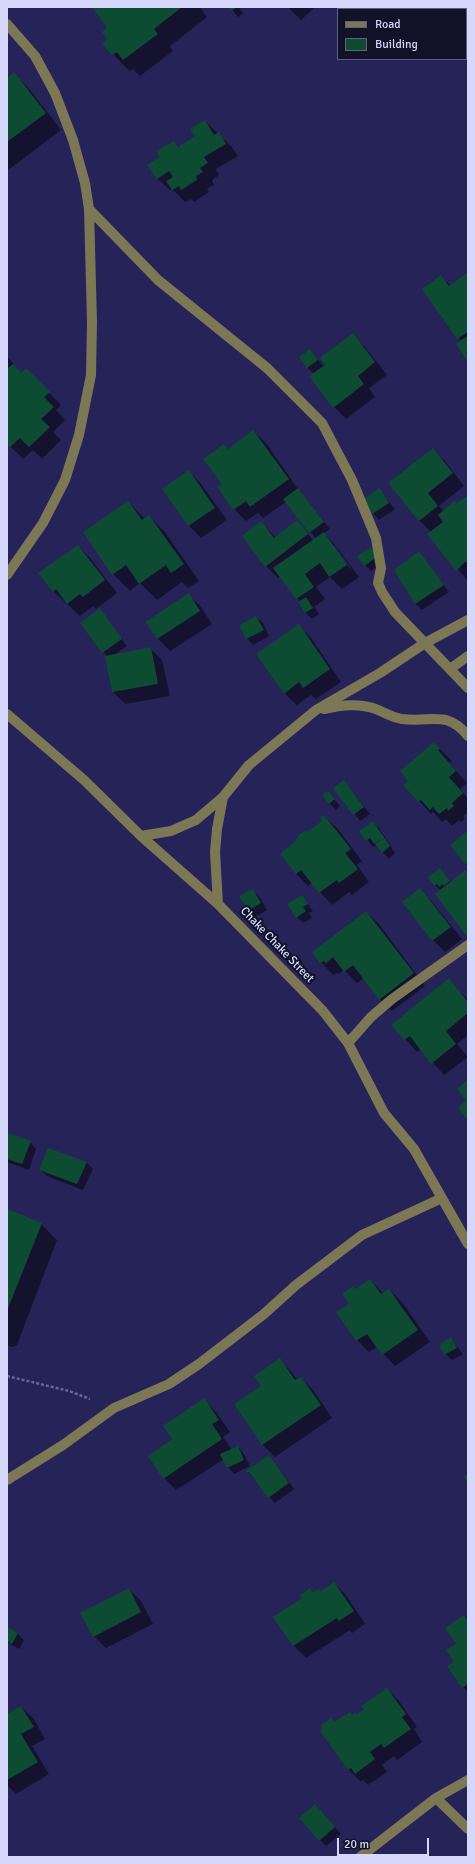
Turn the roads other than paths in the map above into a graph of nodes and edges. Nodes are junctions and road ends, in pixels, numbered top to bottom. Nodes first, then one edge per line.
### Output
1 (7, 24) edge
2 (89, 209) junction
3 (7, 575) edge
4 (468, 620) edge
5 (425, 643) junction
6 (468, 656) edge
7 (450, 669) junction
8 (468, 688) edge
9 (316, 710) junction
10 (7, 714) edge
11 (468, 736) edge
12 (223, 797) junction
13 (141, 836) junction
14 (218, 904) junction
15 (468, 945) edge
16 (348, 1043) junction
17 (442, 1198) junction
18 (468, 1244) edge
19 (7, 1480) edge
20 (468, 1780) edge
21 (436, 1798) junction
22 (468, 1829) edge
23 (360, 1857) edge

1 - 2 street
2 - 3 street
2 - 5 street
4 - 5 street
5 - 7 street
5 - 9 street
6 - 7 street
7 - 8 street
9 - 11 street
9 - 12 street
10 - 13 street, Chake Chake Street
12 - 13 street
12 - 14 street
13 - 14 street, Chake Chake Street
14 - 16 street, Chake Chake Street
15 - 16 street
16 - 17 street, Chake Chake Street
17 - 18 street, Chake Chake Street
17 - 19 street
20 - 21 street
21 - 22 street
21 - 23 street

